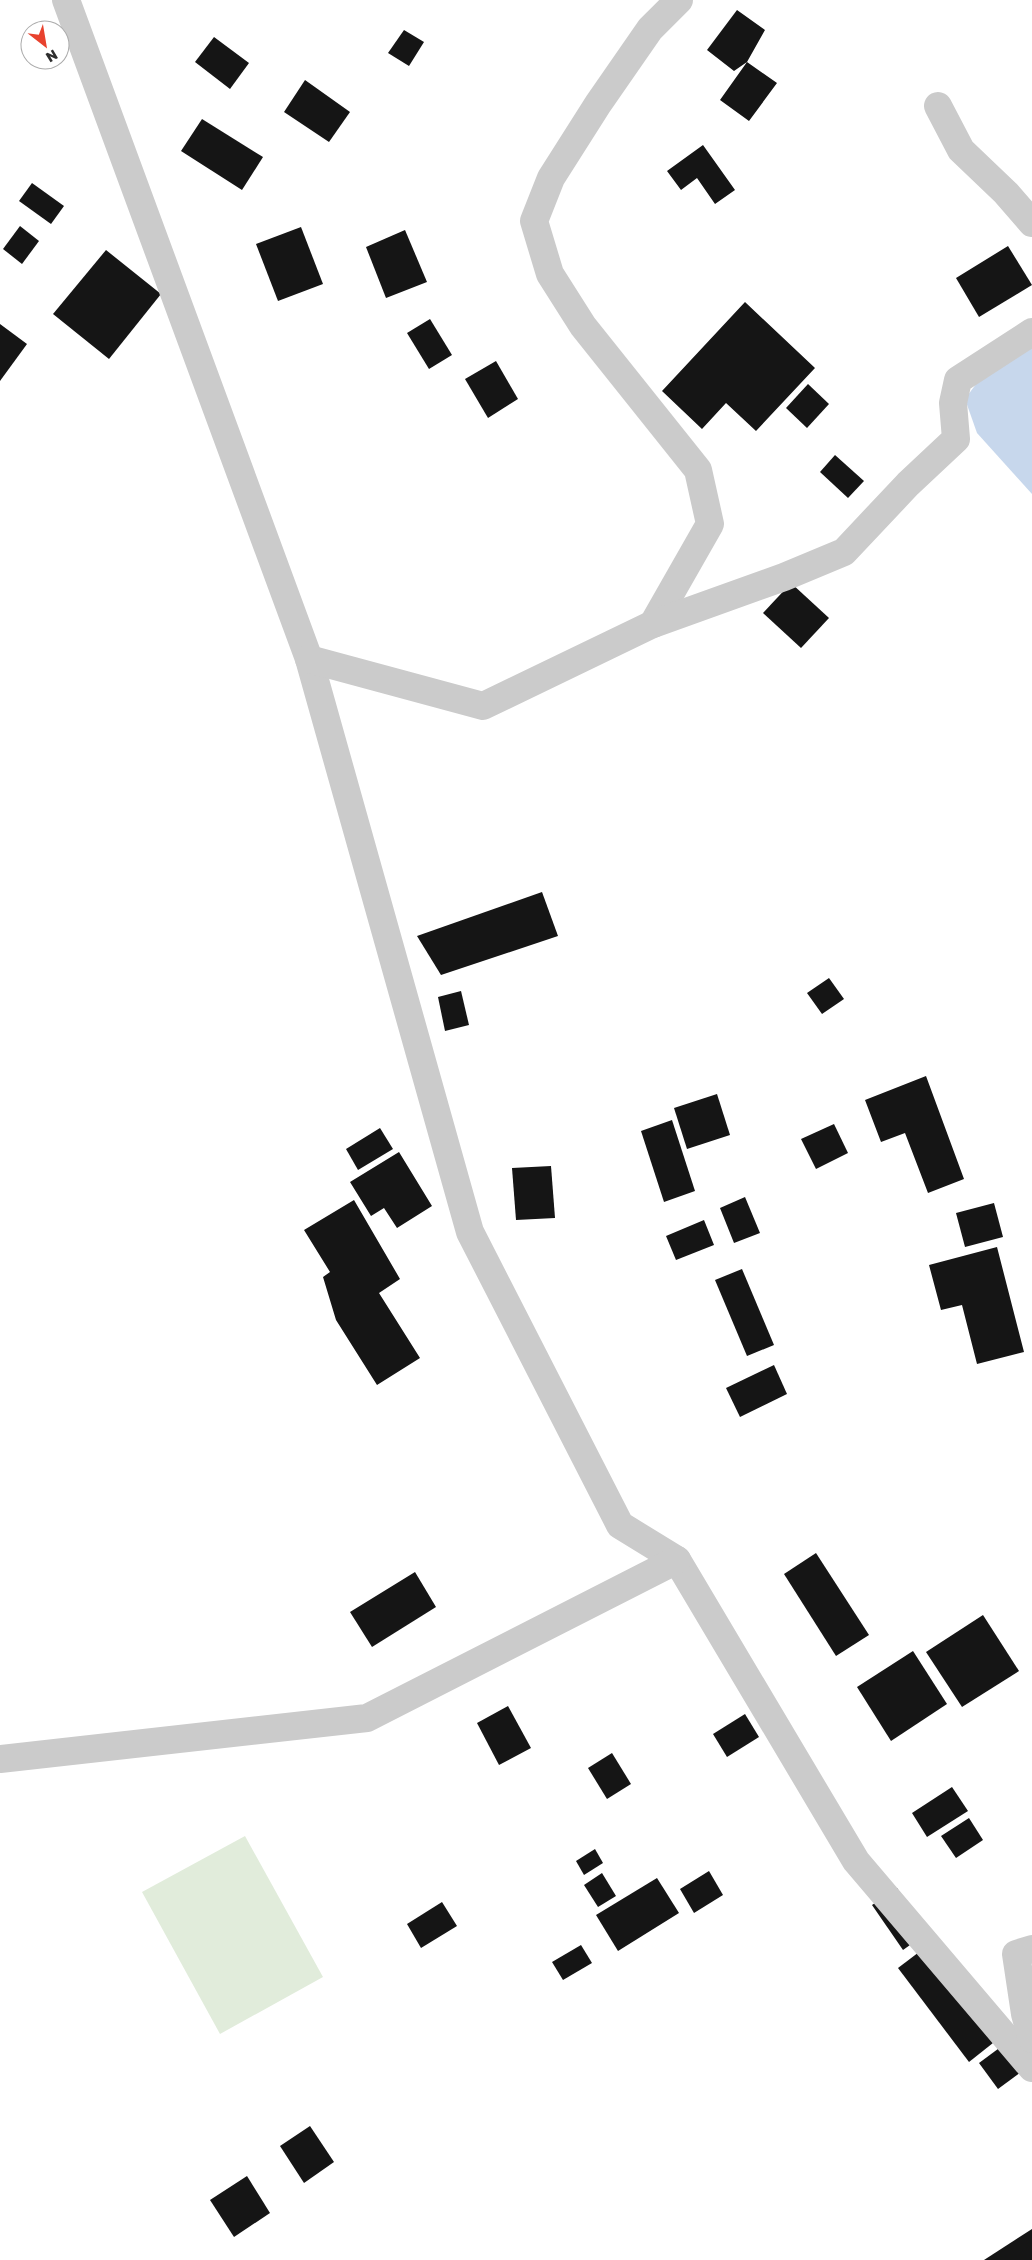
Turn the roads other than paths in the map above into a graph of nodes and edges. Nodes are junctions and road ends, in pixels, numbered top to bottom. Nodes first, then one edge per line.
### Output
1 (66, 0) edge
2 (679, 0) edge
3 (938, 106) dead end
4 (1032, 223) edge
5 (1032, 332) edge
6 (653, 624) junction
7 (309, 659) junction
8 (677, 1560) junction
9 (0, 1760) edge
10 (1032, 1949) edge
11 (1032, 2040) edge
12 (1032, 2068) edge

1 - 7 street
2 - 6 street
3 - 4 street
5 - 6 street
6 - 7 street
7 - 8 street
8 - 9 street
8 - 12 street
10 - 11 street

